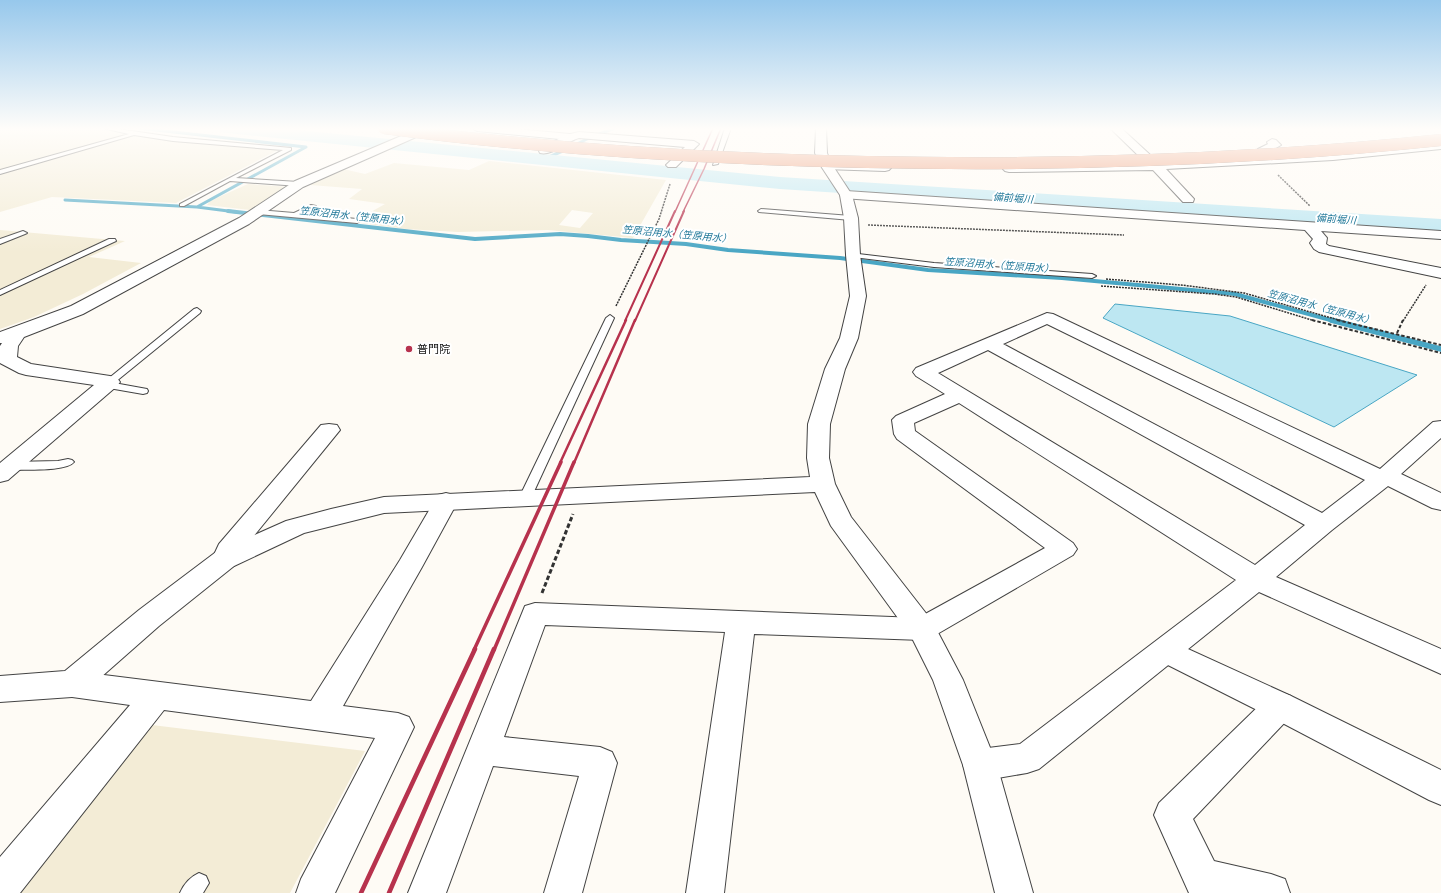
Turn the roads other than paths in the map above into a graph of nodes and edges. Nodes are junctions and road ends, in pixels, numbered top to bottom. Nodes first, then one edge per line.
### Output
1 (248, 170) edge
2 (332, 170) edge
3 (830, 170) edge
4 (1160, 170) edge
5 (229, 179) junction
6 (299, 184) junction
7 (846, 195) junction
8 (1188, 199) dead end
9 (182, 204) dead end
10 (313, 206) dead end
11 (258, 212) junction
12 (761, 212) dead end
13 (296, 215) junction
14 (357, 221) dead end
15 (851, 221) junction
16 (1310, 226) junction
17 (23, 233) dead end
18 (1441, 235) edge
19 (112, 240) dead end
20 (0, 242) edge
21 (853, 259) junction
22 (1438, 273) edge
23 (1092, 276) road end
24 (0, 293) edge
25 (197, 311) dead end
26 (610, 318) road end
27 (9, 336) edge
28 (990, 344) junction
29 (108, 384) junction
30 (143, 391) dead end
31 (960, 395) junction
32 (1441, 427) edge
33 (328, 430) dead end
34 (68, 462) dead end
35 (7, 466) edge
36 (1383, 477) junction
37 (823, 484) junction
38 (526, 498) junction
39 (446, 501) junction
40 (1441, 502) edge
41 (1322, 524) junction
42 (225, 559) junction
43 (1256, 580) junction
44 (741, 621) junction
45 (922, 629) junction
46 (1166, 651) junction
47 (1441, 662) edge
48 (72, 684) junction
49 (0, 689) edge
50 (158, 695) junction
51 (1280, 706) junction
52 (318, 717) junction
53 (482, 750) junction
54 (980, 765) junction
55 (1441, 788) edge
56 (1205, 886) edge
57 (0, 887) edge
58 (315, 893) edge
59 (427, 893) edge
60 (563, 893) edge
61 (705, 893) edge
62 (1014, 893) edge
63 (1271, 893) edge

1 - 5 lane
2 - 6 street
3 - 7 street
4 - 8 street
5 - 6 lane
5 - 9 lane
6 - 11 street
7 - 15 street
7 - 16 street
10 - 13 lane
11 - 13 lane
11 - 27 street
12 - 15 lane
13 - 14 lane
15 - 21 street
16 - 18 street
16 - 22 street
17 - 20 lane
19 - 24 lane
21 - 23 lane
21 - 37 street
25 - 29 lane
26 - 38 lane
27 - 29 street
28 - 31 street
28 - 36 street
28 - 41 street
29 - 30 lane
29 - 35 street
31 - 43 street
31 - 45 street
32 - 36 street
33 - 42 street
34 - 35 lane
36 - 40 street
36 - 41 street
37 - 38 street
37 - 45 street
38 - 39 street
39 - 42 street
39 - 52 street
41 - 43 street
42 - 48 street
43 - 46 street
43 - 47 street
44 - 45 street
44 - 53 street
44 - 61 street
45 - 54 street
46 - 51 street
46 - 54 street
48 - 49 street
48 - 50 street
50 - 52 street
50 - 57 street
51 - 55 street
51 - 56 street
52 - 58 street
53 - 59 street
53 - 60 street
54 - 62 street
56 - 63 street

